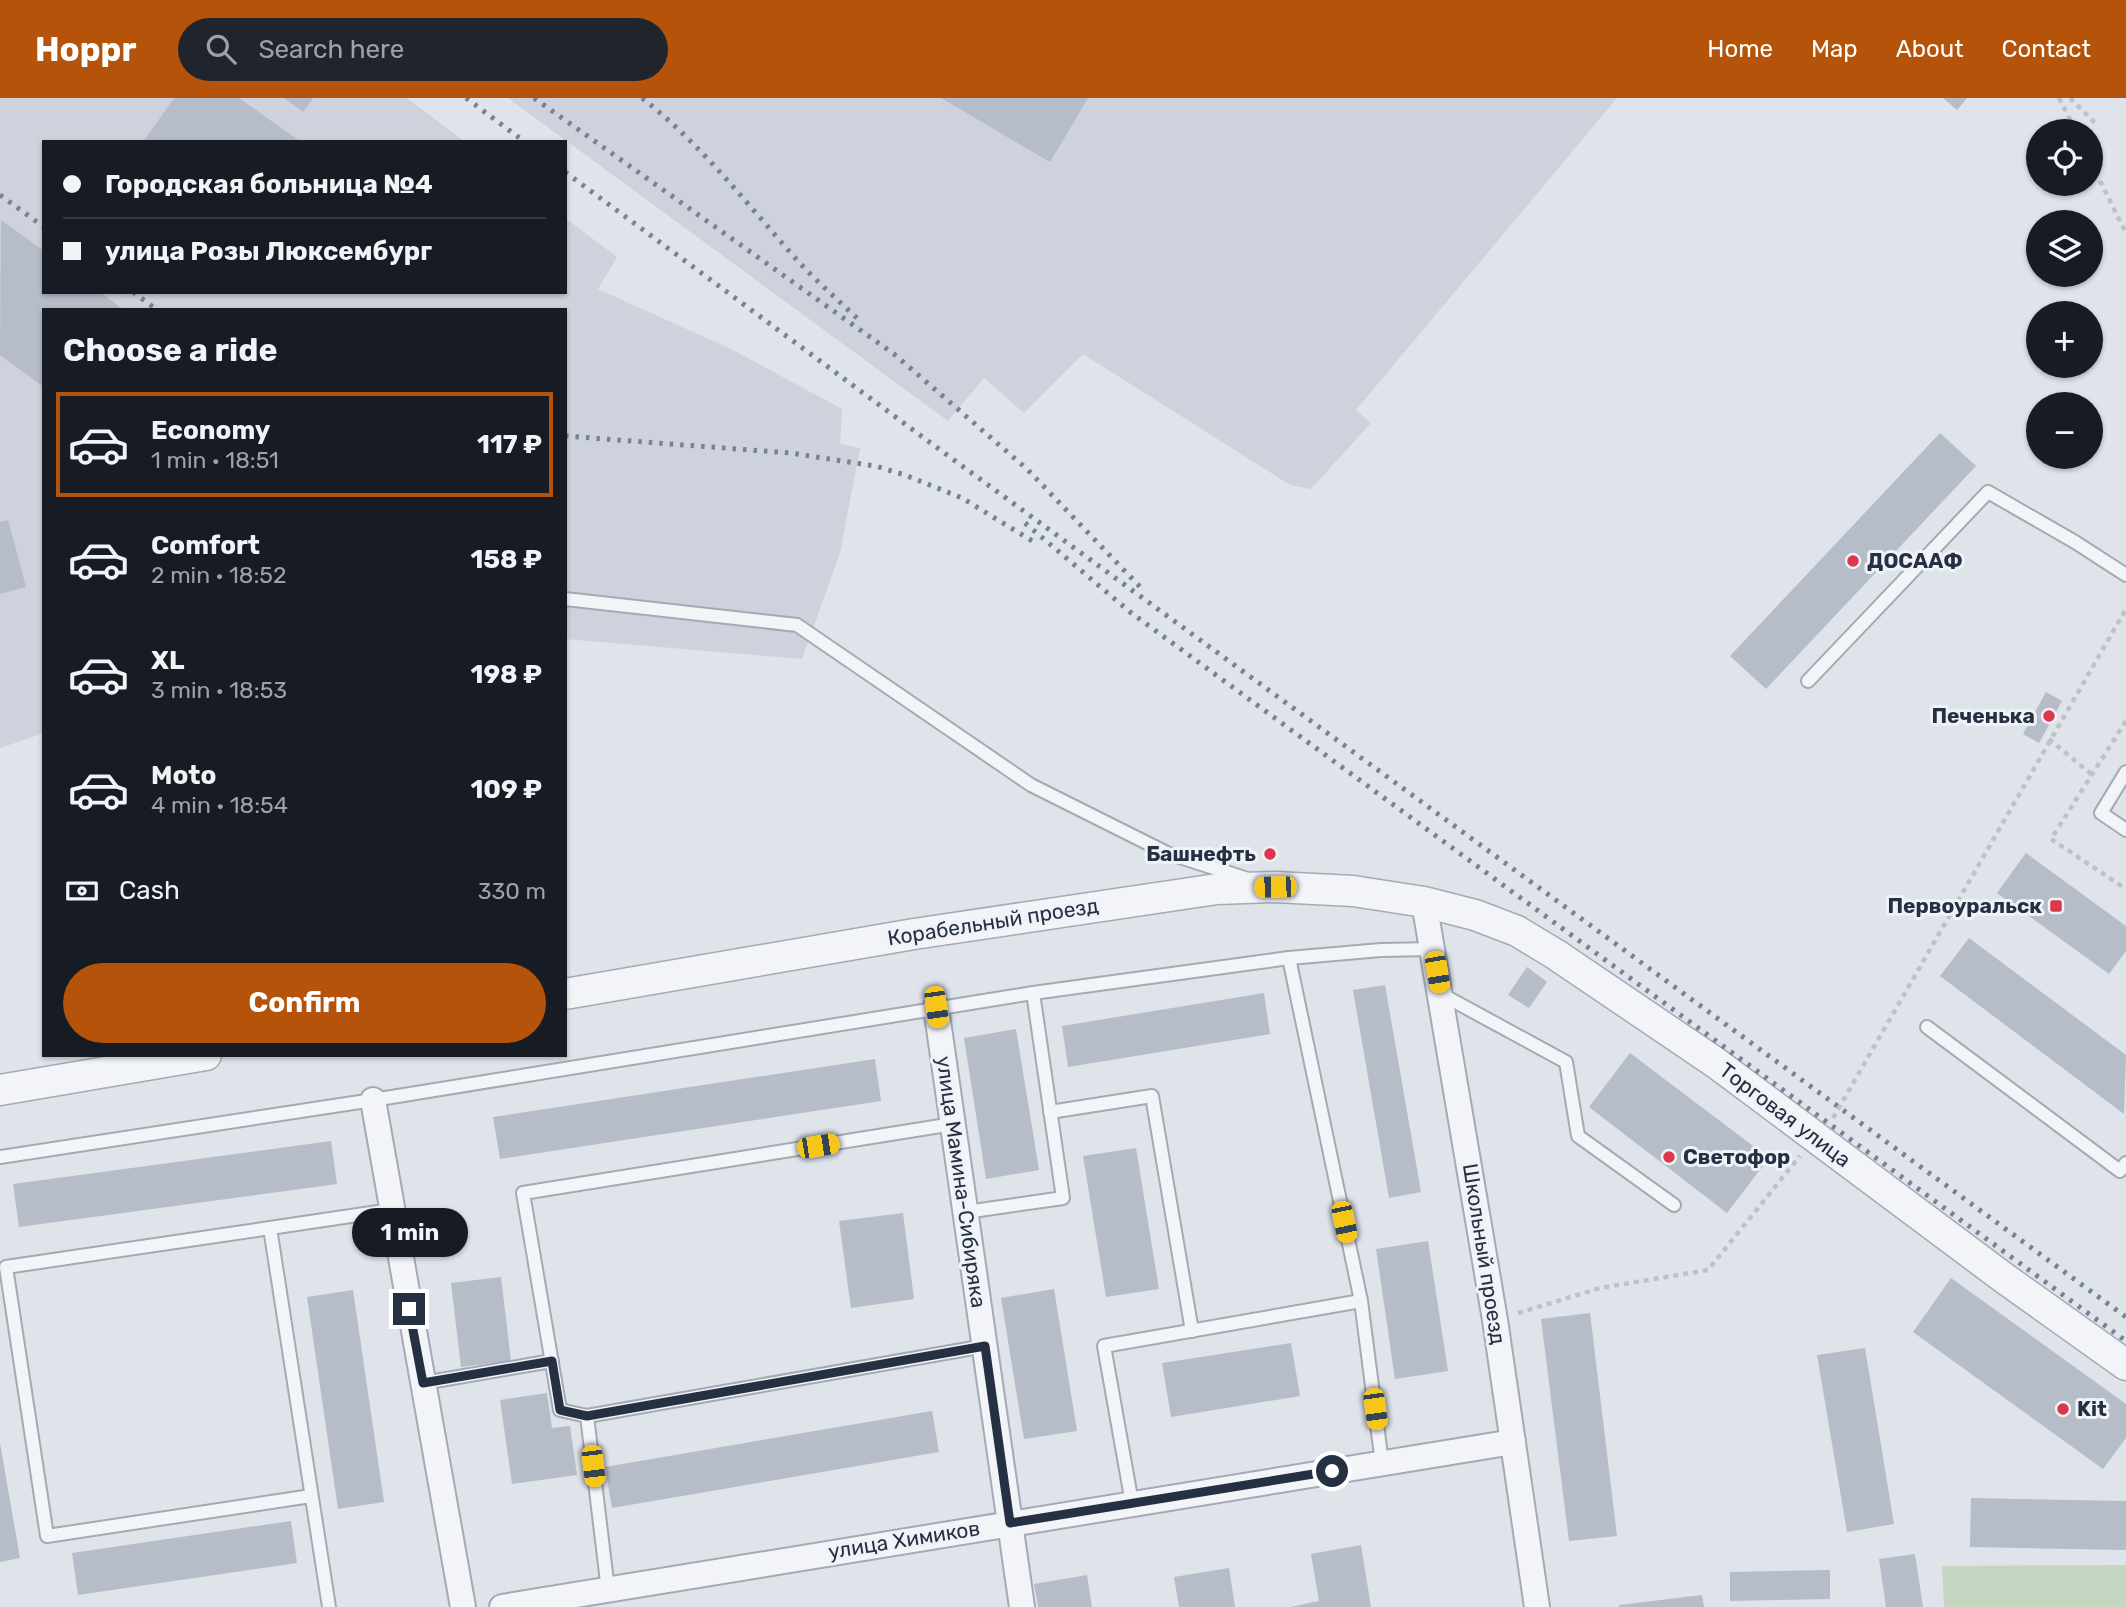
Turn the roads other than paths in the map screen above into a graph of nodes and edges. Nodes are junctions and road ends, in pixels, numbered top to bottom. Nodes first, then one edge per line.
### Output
1 (2126, 575) edge
2 (567, 599) edge
3 (1808, 681) dead end
4 (2126, 772) edge
5 (2126, 830) edge
6 (1275, 887) junction
7 (1424, 902) junction
8 (1433, 950) junction
9 (1289, 958) junction
10 (1033, 993) junction
11 (567, 994) edge
12 (1441, 994) junction
13 (936, 1007) junction
14 (1927, 1027) dead end
15 (194, 1057) edge
16 (0, 1090) edge
17 (373, 1100) junction
18 (1050, 1112) junction
19 (953, 1124) junction
20 (0, 1157) edge
21 (2126, 1163) edge
22 (1674, 1205) dead end
23 (391, 1210) junction
24 (965, 1212) junction
25 (270, 1228) junction
26 (1361, 1301) junction
27 (1192, 1331) junction
28 (985, 1346) junction
29 (552, 1361) junction
30 (2126, 1365) edge
31 (423, 1383) junction
32 (587, 1416) junction
33 (1513, 1442) junction
34 (1382, 1463) junction
35 (312, 1496) junction
36 (1132, 1503) junction
37 (1010, 1523) junction
38 (608, 1590) junction
39 (329, 1607) edge
40 (463, 1607) edge
41 (502, 1607) edge
42 (1022, 1607) edge
43 (1536, 1607) edge

1 - 3 lane
2 - 6 lane
4 - 5 lane
6 - 7 street, Корабельный проезд
6 - 11 street, Корабельный проезд
7 - 8 street, Школьный проезд
7 - 30 street, Торговая улица
8 - 9 lane
8 - 12 street, Школьный проезд
9 - 10 lane
9 - 26 lane
10 - 13 lane
10 - 18 lane
12 - 22 lane
12 - 33 street, Школьный проезд
13 - 17 lane
13 - 19 street, улица Мамина-Сибиряка
14 - 21 lane
15 - 16 street
17 - 20 lane
17 - 23 street
18 - 24 lane
18 - 27 lane
19 - 24 street, улица Мамина-Сибиряка
19 - 29 lane
23 - 25 lane
23 - 31 street
24 - 28 street, улица Мамина-Сибиряка
25 - 35 lane
25 - 35 lane
26 - 27 lane
26 - 34 lane
27 - 36 lane
28 - 32 lane
28 - 37 street, улица Мамина-Сибиряка
29 - 31 lane
29 - 32 lane
31 - 40 street
32 - 38 lane
33 - 34 street, улица Химиков
33 - 43 street, Школьный проезд
34 - 36 street, улица Химиков
35 - 39 lane
36 - 37 street, улица Химиков
37 - 38 street, улица Химиков
37 - 42 street, улица Мамина-Сибиряка
38 - 41 street, улица Химиков

